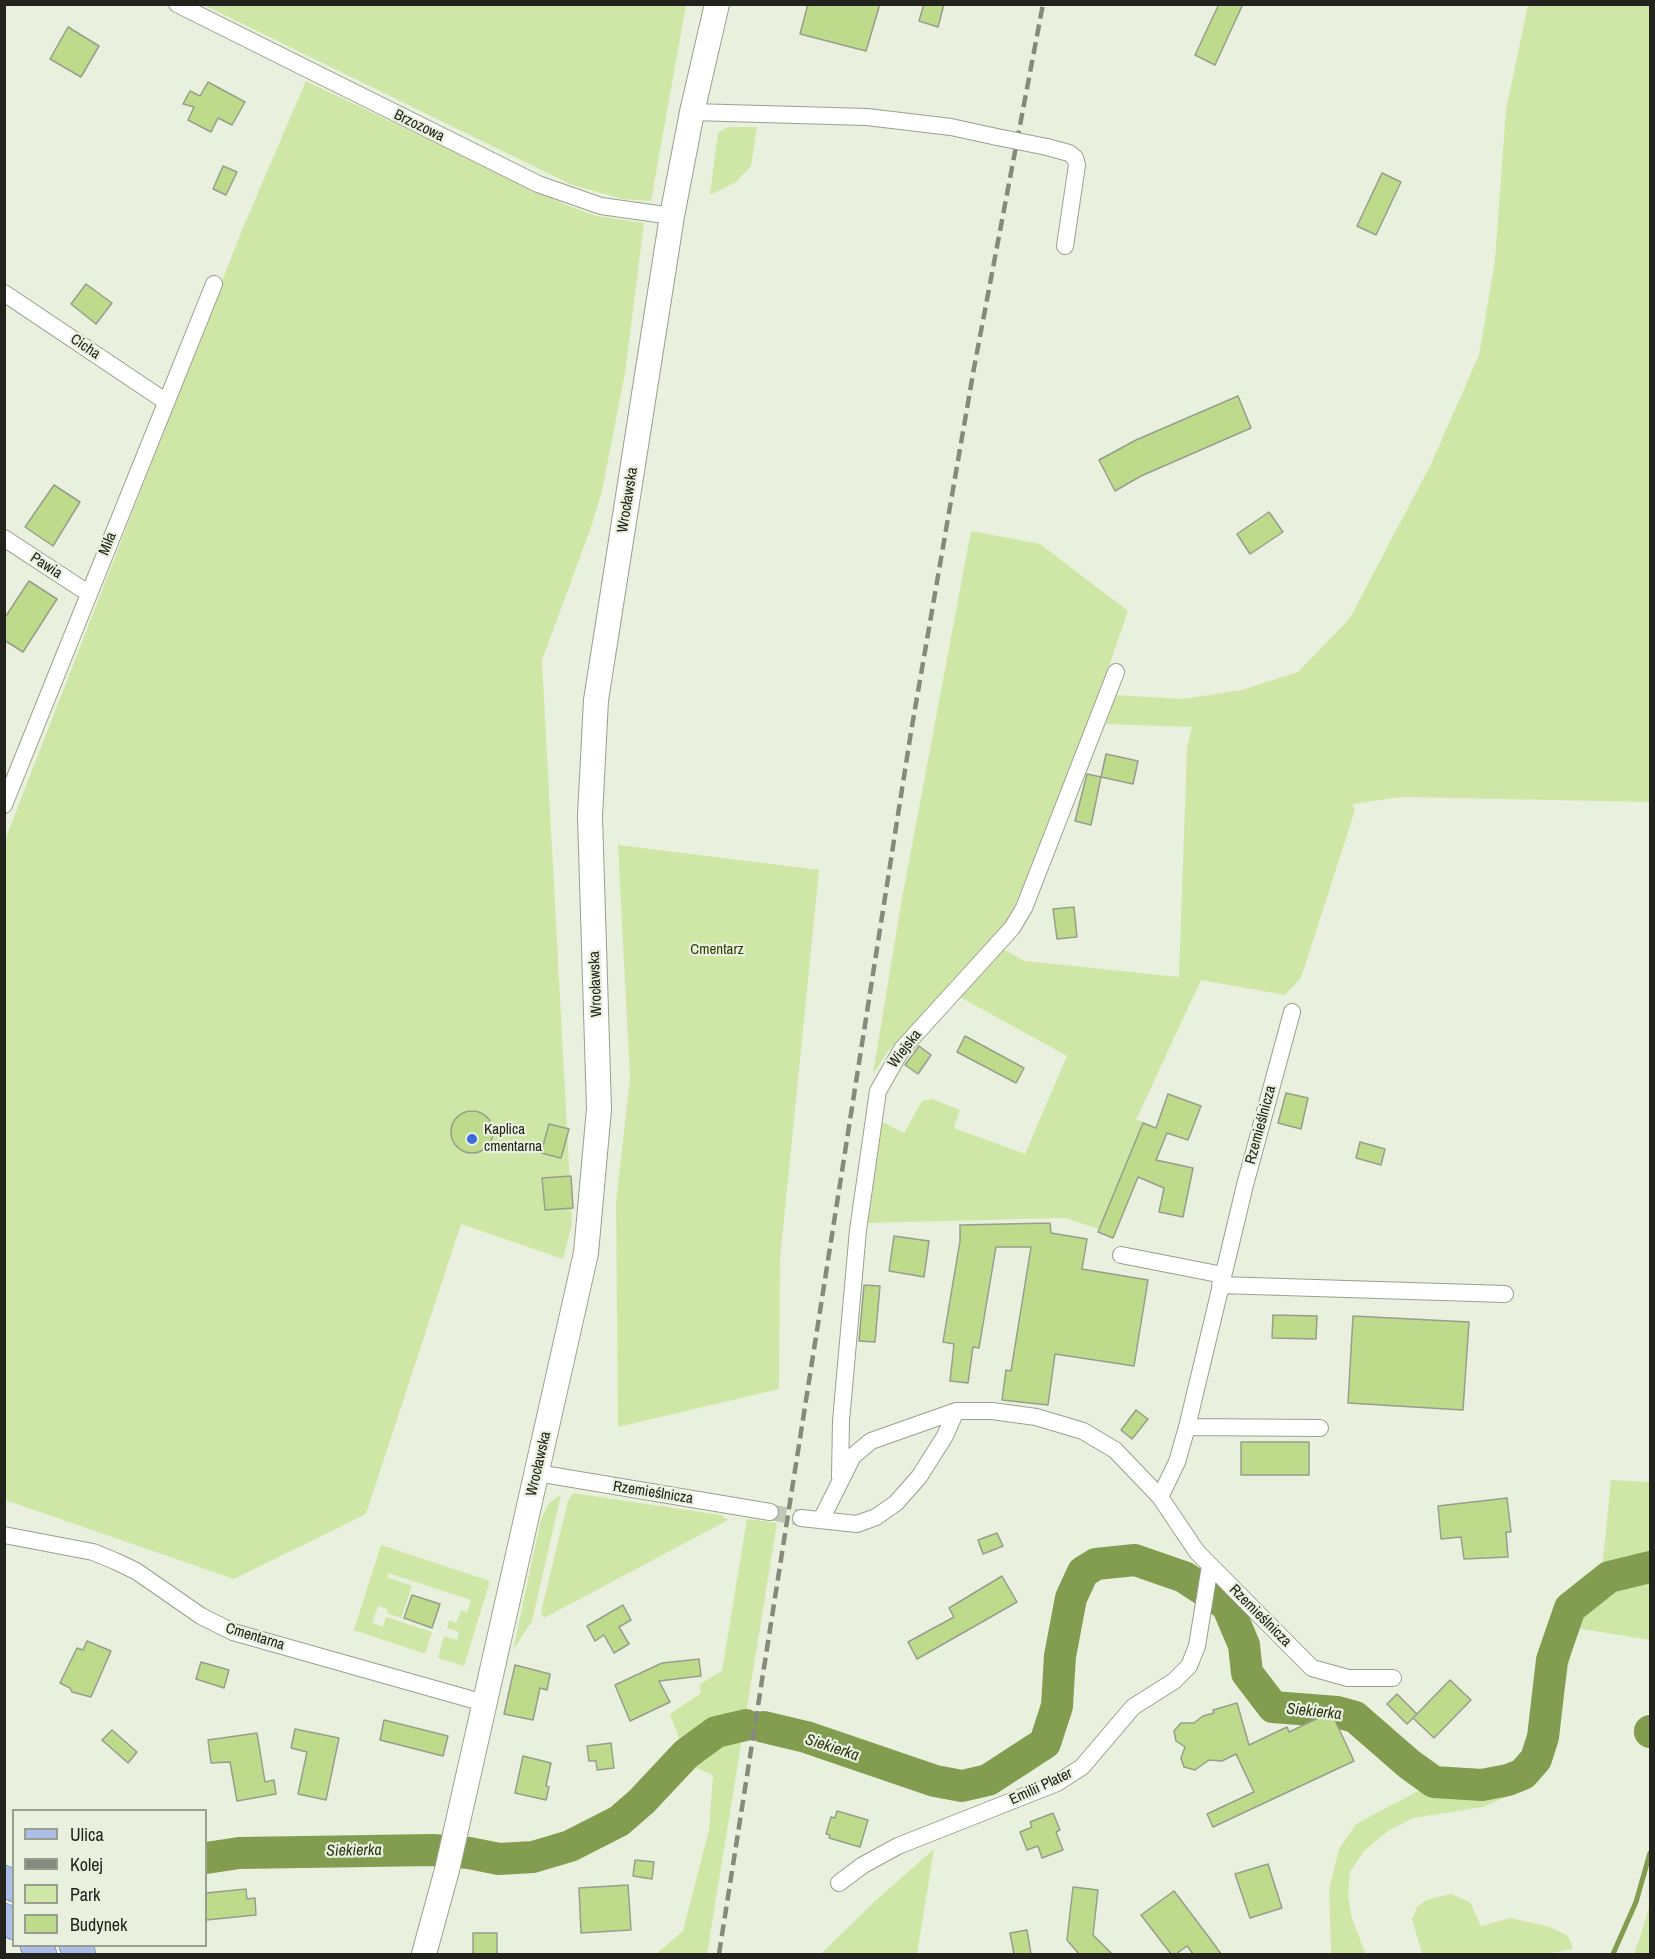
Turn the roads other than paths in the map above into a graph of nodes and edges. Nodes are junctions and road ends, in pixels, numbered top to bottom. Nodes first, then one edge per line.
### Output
1 (177, 4) edge
2 (717, 4) edge
3 (692, 112) junction
4 (672, 216) junction
5 (1065, 246) dead end
6 (214, 284) dead end
7 (4, 293) edge
8 (165, 401) junction
9 (4, 538) edge
10 (88, 593) junction
11 (1116, 672) dead end
12 (4, 805) edge
13 (1292, 1012) dead end
14 (1121, 1255) dead end
15 (1222, 1280) junction
16 (1505, 1294) dead end
17 (956, 1411) junction
18 (1186, 1427) junction
19 (1320, 1428) dead end
20 (537, 1473) junction
21 (840, 1478) junction
22 (1160, 1497) junction
23 (770, 1512) tunnel mouth
24 (801, 1518) tunnel mouth
25 (821, 1520) junction
26 (4, 1535) edge
27 (1207, 1573) junction
28 (1393, 1678) dead end
29 (484, 1703) junction
30 (839, 1883) dead end
31 (424, 1954) edge

1 - 4 street, Brzozowa
2 - 3 main road, Wrocławska
3 - 4 main road, Wrocławska
3 - 5 street, bridge
4 - 20 main road, Wrocławska
6 - 8 street, Miła
7 - 8 street, Cicha
8 - 10 street, Miła
9 - 10 street, Pawia
10 - 12 street, Miła
11 - 21 street, Wiejska
13 - 15 street, Rzemieślnicza
14 - 15 street
15 - 16 street
15 - 18 street, Rzemieślnicza
17 - 21 street, Rzemieślnicza
17 - 22 street, Rzemieślnicza
17 - 25 street
18 - 19 street
18 - 22 street, Rzemieślnicza
20 - 23 street, Rzemieślnicza
20 - 29 main road, Wrocławska
21 - 25 street, Rzemieślnicza
22 - 27 street, Rzemieślnicza
24 - 25 street
26 - 29 street, Cmentarna
27 - 28 street, Rzemieślnicza
27 - 30 street, Emilii Plater
29 - 31 main road, Wrocławska

